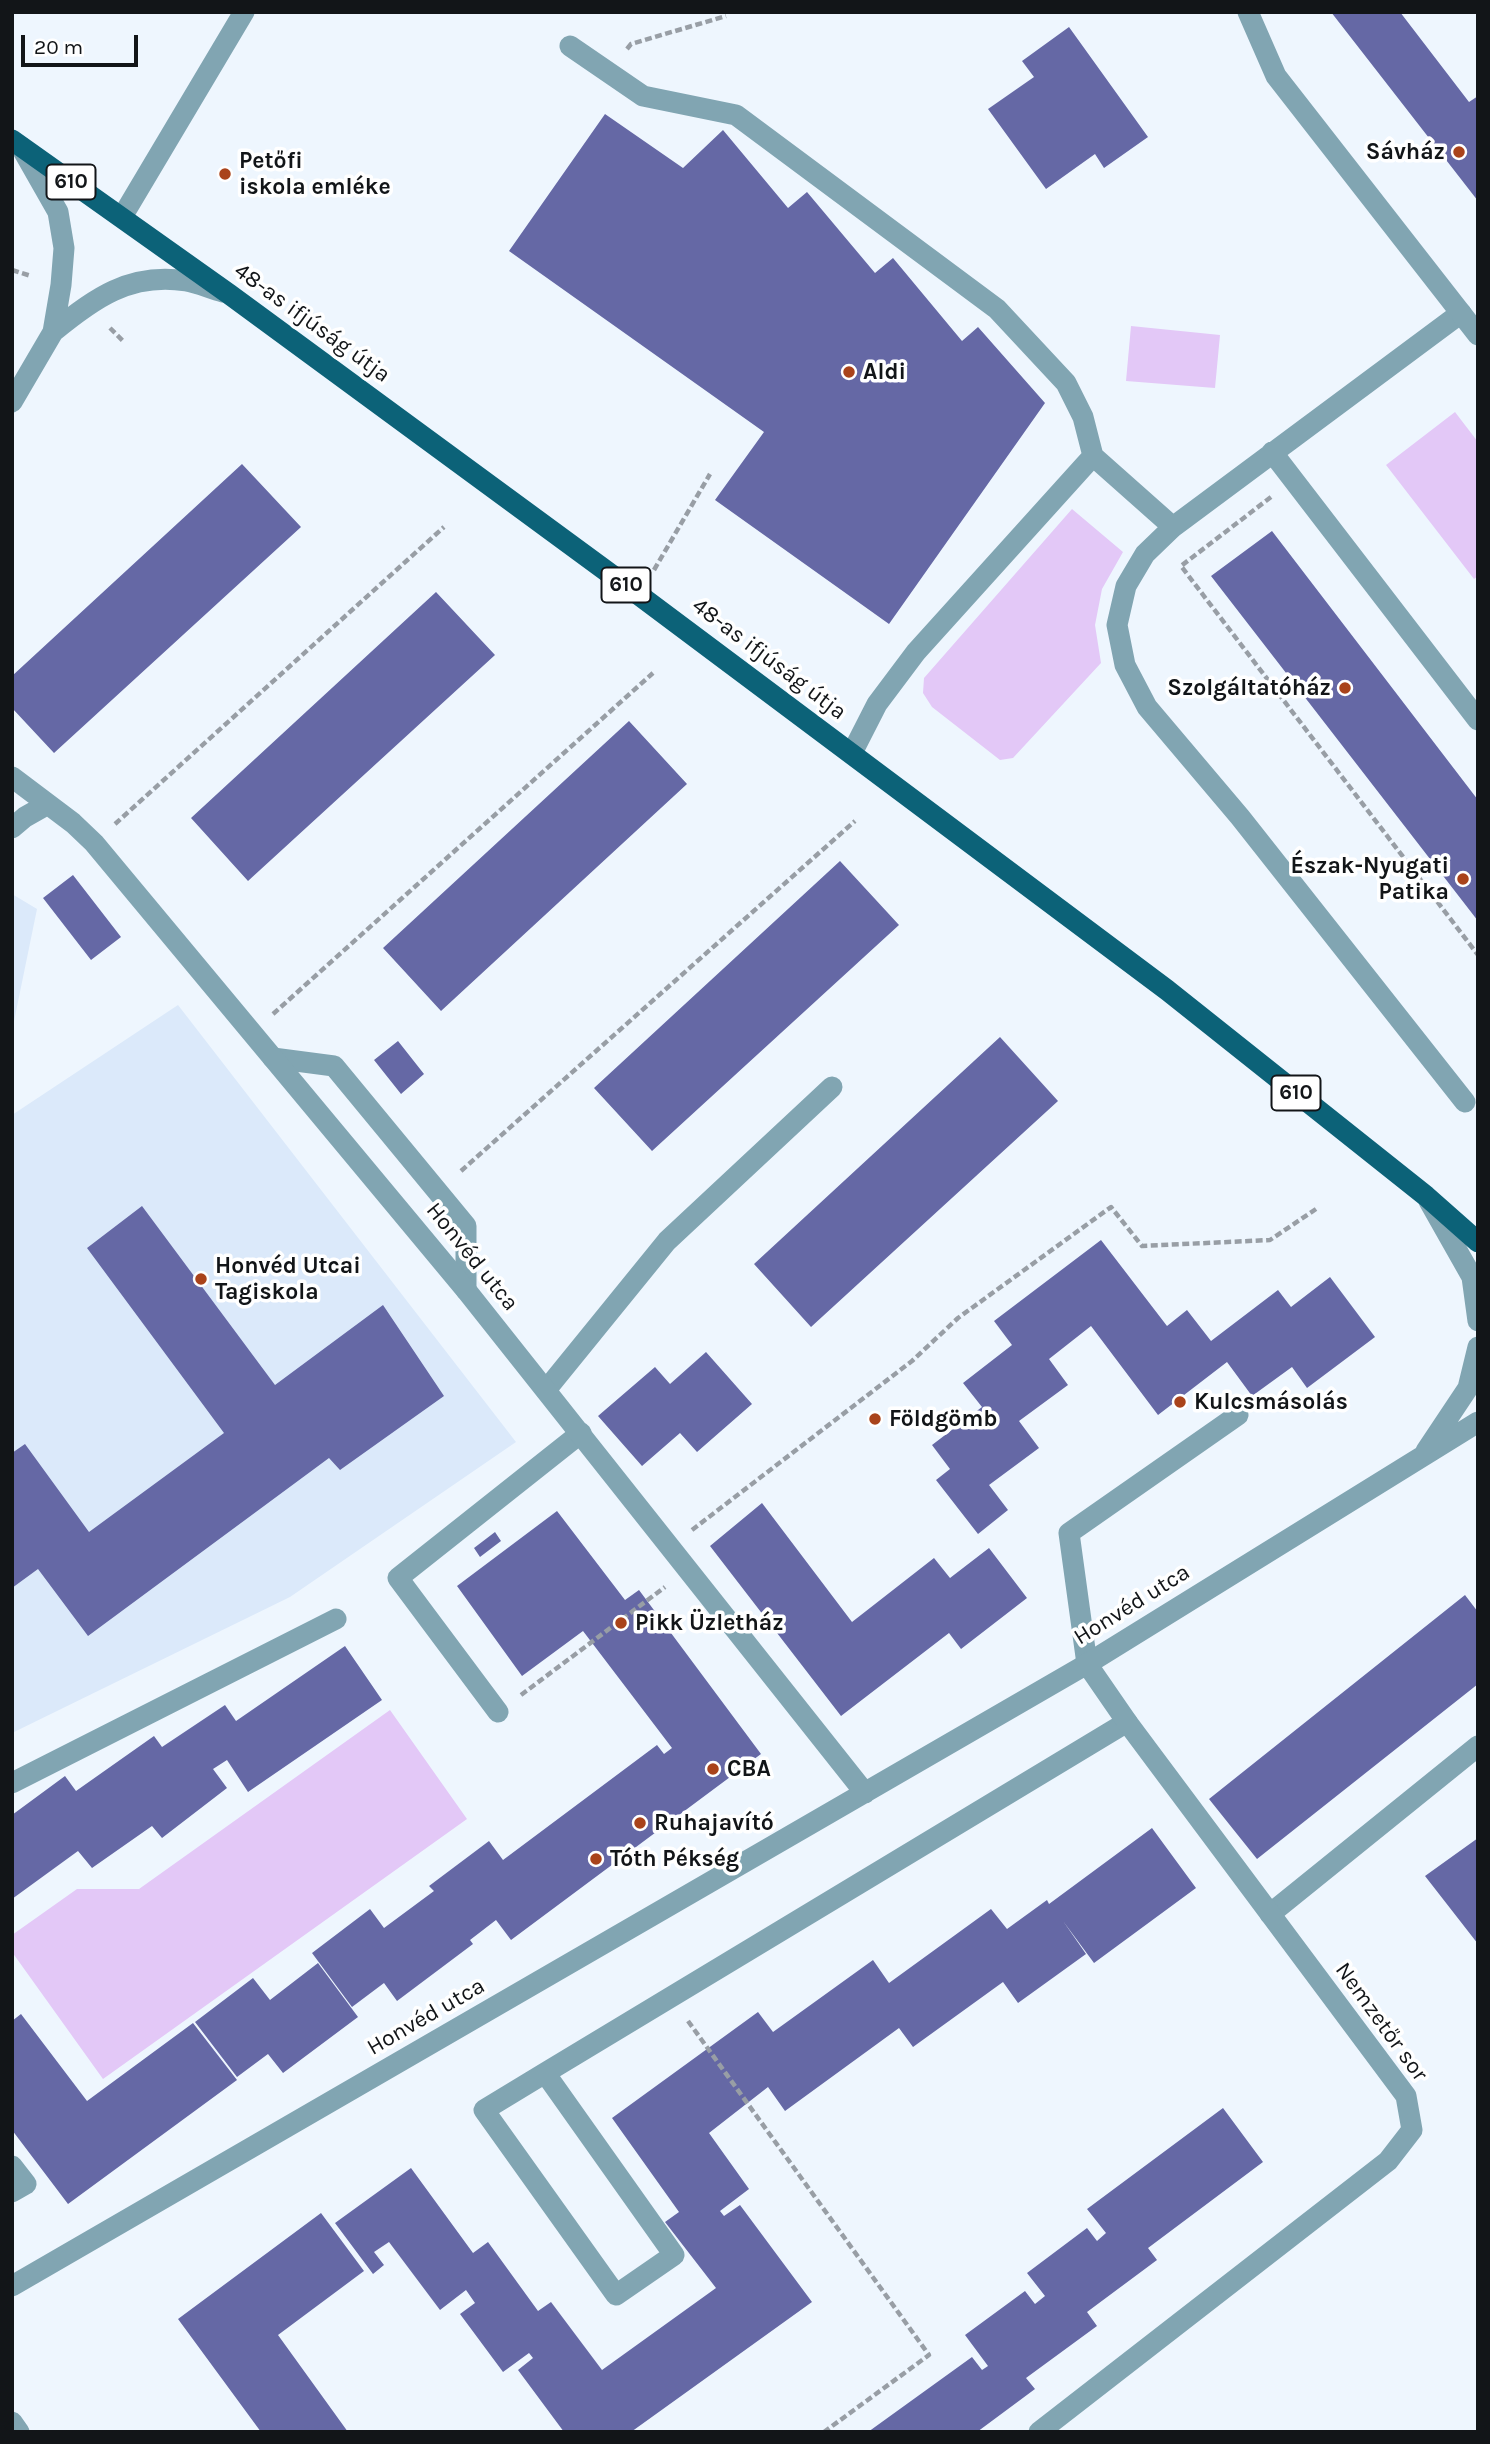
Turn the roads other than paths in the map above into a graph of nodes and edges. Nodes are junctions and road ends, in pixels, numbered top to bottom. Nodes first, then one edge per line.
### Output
1 (244, 12) edge
2 (1248, 12) edge
3 (570, 46) dead end
4 (17, 143) edge
5 (122, 217) junction
6 (229, 294) junction
7 (1461, 313) junction
8 (52, 332) junction
9 (1478, 335) edge
10 (12, 402) edge
11 (1272, 452) junction
12 (1093, 456) junction
13 (1173, 527) junction
14 (1478, 720) edge
15 (852, 753) junction
16 (12, 777) edge
17 (48, 804) junction
18 (12, 828) edge
19 (273, 1058) junction
20 (832, 1087) dead end
21 (1465, 1101) dead end
22 (1426, 1196) junction
23 (1478, 1241) edge
24 (466, 1290) junction
25 (1478, 1321) edge
26 (1478, 1347) edge
27 (546, 1390) junction
28 (1238, 1415) dead end
29 (1478, 1422) edge
30 (581, 1433) junction
31 (1423, 1456) junction
32 (336, 1619) dead end
33 (1087, 1664) junction
34 (498, 1712) road end
35 (1127, 1722) junction
36 (1478, 1746) edge
37 (12, 1783) edge
38 (865, 1793) junction
39 (1269, 1914) junction
40 (545, 2073) junction
41 (12, 2166) edge
42 (12, 2192) edge
43 (12, 2286) edge
44 (12, 2422) edge
45 (19, 2432) edge
46 (1039, 2432) edge

1 - 5 street
2 - 7 street
3 - 12 street
4 - 5 main road, 48-as ifjúság útja / 610
4 - 8 street
5 - 6 main road, 48-as ifjúság útja / 610
6 - 8 street
6 - 15 main road, 48-as ifjúság útja / 610
7 - 9 street
7 - 11 street
8 - 10 street
11 - 13 street
11 - 14 street
12 - 13 street
12 - 15 street
13 - 21 street
15 - 22 main road, 48-as ifjúság útja / 610
16 - 17 street, Honvéd utca
17 - 18 street
17 - 19 street, Honvéd utca
19 - 24 street, Honvéd utca
19 - 24 street
20 - 27 street
22 - 23 main road, 48-as ifjúság útja / 610
22 - 25 street
24 - 27 street, Honvéd utca
26 - 31 street, Honvéd utca
27 - 30 street, Honvéd utca
28 - 33 street
29 - 31 street, Honvéd utca
30 - 34 street
30 - 38 street, Honvéd utca
31 - 33 street, Honvéd utca
32 - 37 street
33 - 35 street, Nemzetőr sor
33 - 38 street, Honvéd utca
35 - 39 street, Nemzetőr sor
35 - 40 street
36 - 39 street
38 - 43 street, Honvéd utca
39 - 46 street, Nemzetőr sor
40 - 40 street
41 - 42 street
44 - 45 street

